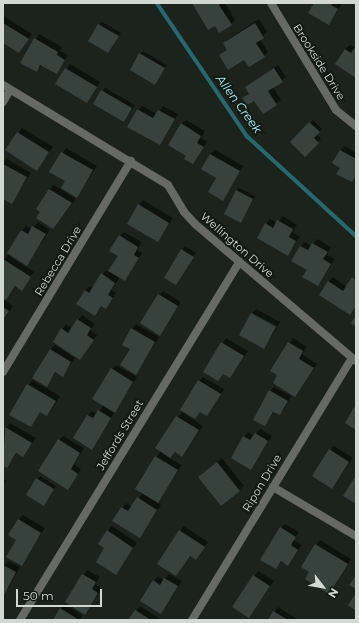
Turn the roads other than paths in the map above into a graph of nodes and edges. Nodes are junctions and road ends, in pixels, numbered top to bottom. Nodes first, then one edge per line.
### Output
1 (275, 5) edge
2 (7, 88) edge
3 (3, 102) edge
4 (356, 126) edge
5 (131, 161) junction
6 (239, 262) junction
7 (354, 359) edge
8 (3, 372) edge
9 (273, 487) junction
10 (356, 536) edge
11 (195, 619) edge
12 (20, 620) edge

1 - 4 street, Brookside Drive
2 - 3 street
2 - 5 street, Wellington Drive
5 - 6 street, Wellington Drive
5 - 8 street, Rebecca Drive
6 - 7 street, Wellington Drive
6 - 12 street, Jeffords Street
7 - 9 street, Ripon Drive
9 - 10 street
9 - 11 street, Ripon Drive

